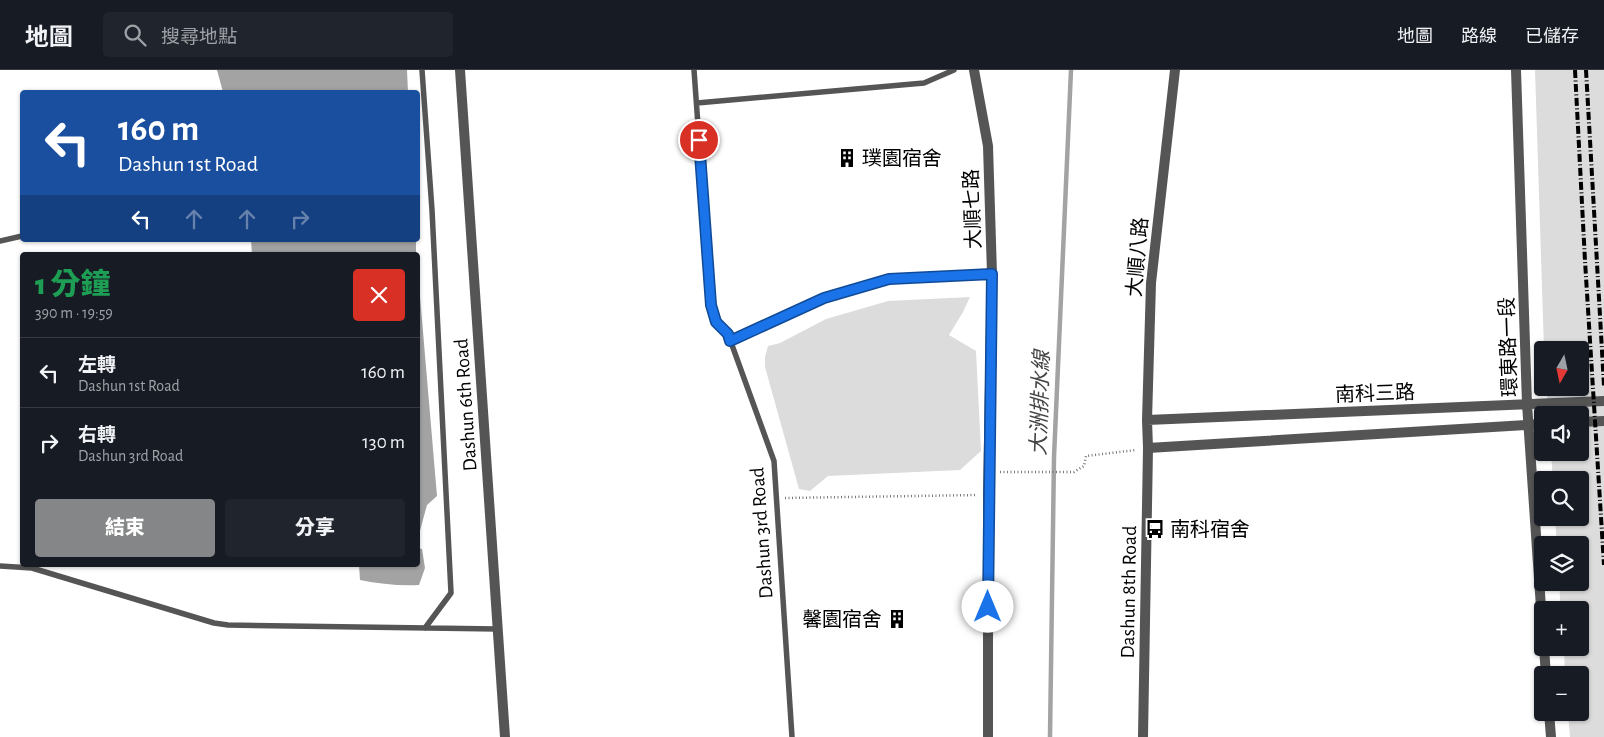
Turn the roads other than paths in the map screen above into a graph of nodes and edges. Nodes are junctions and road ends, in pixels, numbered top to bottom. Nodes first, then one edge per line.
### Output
1 (422, 70) edge
2 (460, 70) edge
3 (694, 70) edge
4 (954, 70) edge
5 (974, 70) edge
6 (1175, 70) edge
7 (1516, 70) edge
8 (697, 103) junction
9 (20, 236) edge
10 (0, 241) edge
11 (992, 274) junction
12 (730, 341) junction
13 (1604, 402) edge
14 (1527, 404) junction
15 (1146, 420) junction
16 (1604, 421) edge
17 (1589, 422) edge
18 (1528, 425) junction
19 (1534, 425) edge
20 (1148, 448) junction
21 (0, 566) edge
22 (1541, 601) edge
23 (426, 628) junction
24 (497, 629) junction
25 (1550, 721) edge
26 (505, 737) edge
27 (792, 737) edge
28 (988, 737) edge
29 (1143, 737) edge
30 (1551, 737) edge

1 - 23 lane
2 - 24 street, Dashun 6th Road
3 - 8 lane, Dashun 3rd Road
4 - 8 lane
5 - 11 street, 大順七路
6 - 15 street, 大順八路
7 - 14 street, 環東路一段
8 - 12 lane, Dashun 3rd Road
9 - 10 lane
11 - 12 lane
11 - 28 street, 大順七路
12 - 27 lane, Dashun 3rd Road
13 - 14 street, 南科三路
14 - 15 street, 南科三路
14 - 18 street, 環東路一段
15 - 20 street, 大順八路
16 - 17 street
18 - 19 street, 南科三路
18 - 20 street, 南科三路
18 - 22 street, 環東路一段
20 - 29 street, Dashun 8th Road
21 - 23 lane
23 - 24 lane
24 - 26 street, Dashun 6th Road
25 - 30 street

